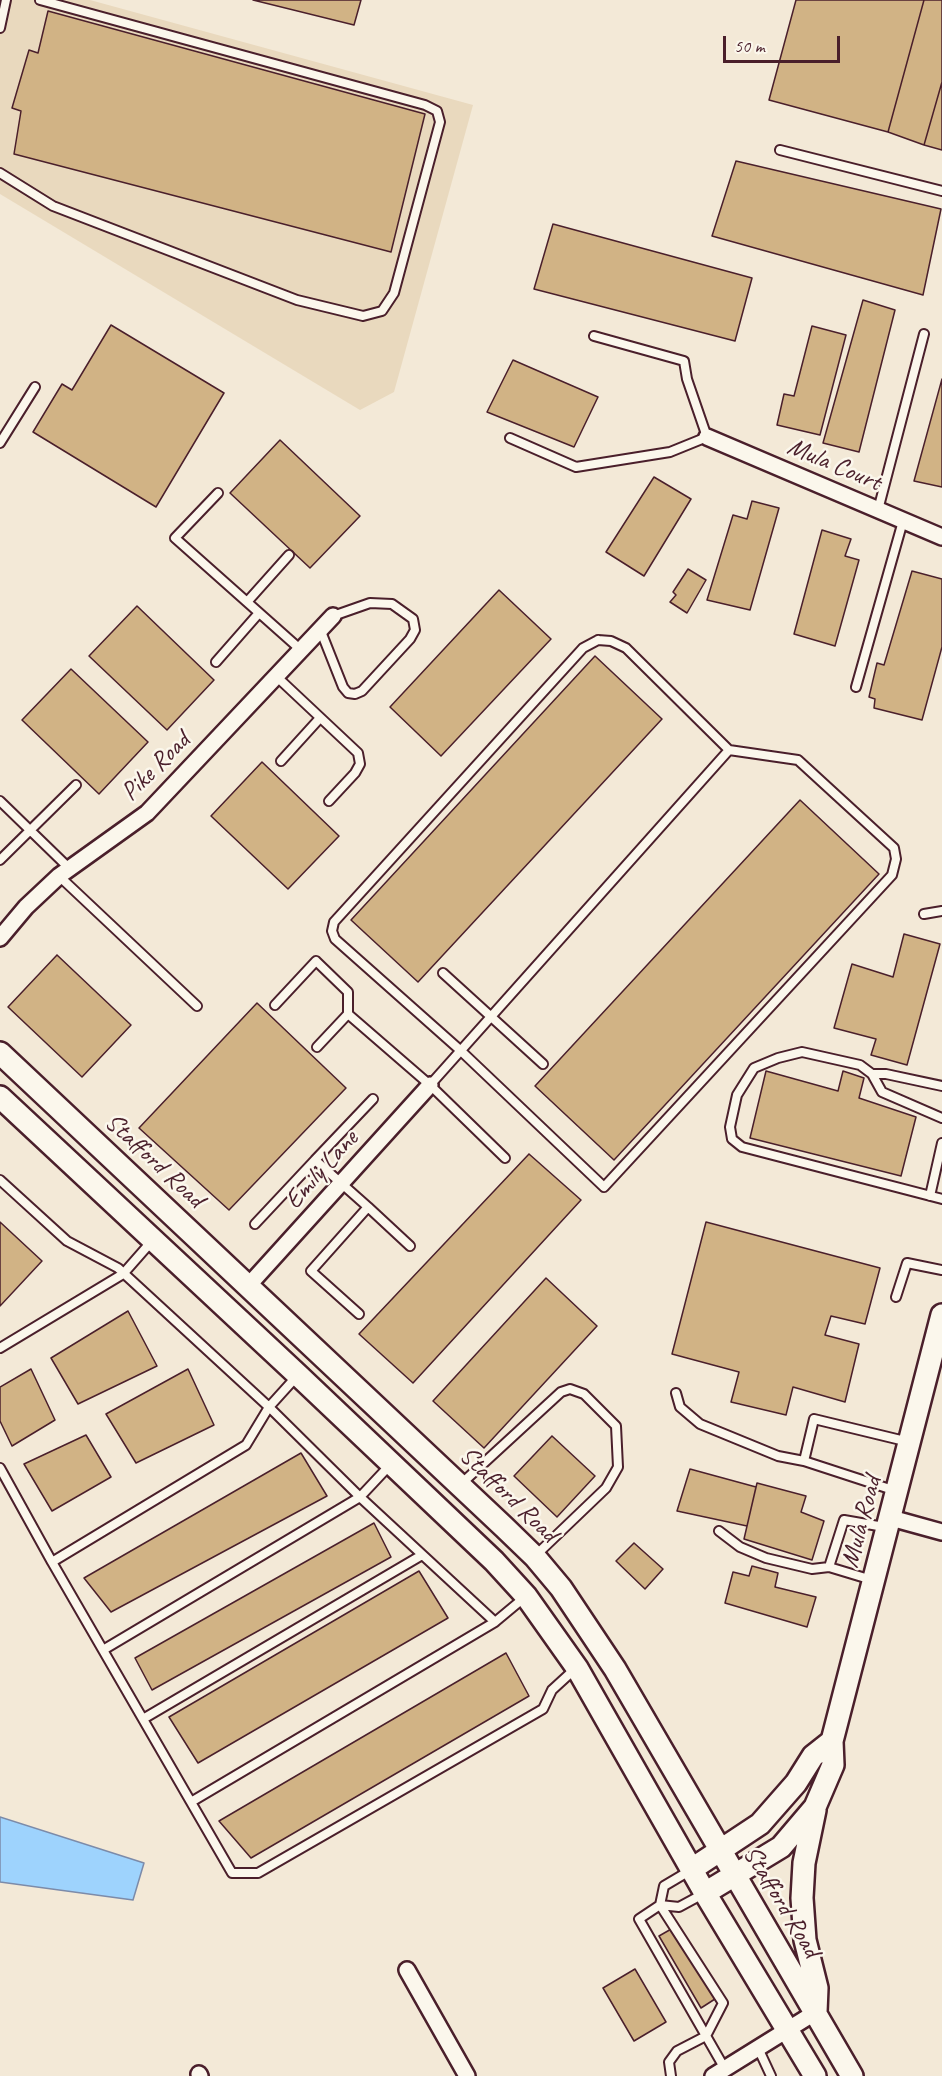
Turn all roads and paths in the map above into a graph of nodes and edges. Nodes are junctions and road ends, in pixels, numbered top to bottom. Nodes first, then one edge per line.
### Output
1 (6, 0) edge
2 (40, 0) edge
3 (0, 28) edge
4 (780, 150) dead end
5 (0, 173) edge
6 (942, 191) edge
7 (924, 334) dead end
8 (594, 336) dead end
9 (35, 387) dead end
10 (707, 437) junction
11 (510, 438) dead end
12 (0, 443) edge
13 (218, 493) dead end
14 (878, 510) junction
15 (903, 521) junction
16 (942, 537) edge
17 (289, 555) dead end
18 (247, 602) junction
19 (259, 613) junction
20 (333, 616) joint
21 (320, 629) junction
22 (301, 650) junction
23 (216, 662) dead end
24 (276, 676) junction
25 (856, 687) dead end
26 (320, 718) junction
27 (729, 750) junction
28 (281, 761) dead end
29 (76, 785) dead end
30 (0, 801) edge
31 (329, 801) dead end
32 (31, 831) junction
33 (0, 861) edge
34 (64, 872) junction
35 (942, 911) edge
36 (924, 914) dead end
37 (0, 938) edge
38 (443, 973) dead end
39 (275, 1005) dead end
40 (196, 1006) dead end
41 (348, 1014) junction
42 (492, 1018) junction
43 (317, 1047) dead end
44 (460, 1050) junction
45 (0, 1053) edge
46 (543, 1064) dead end
47 (872, 1074) junction
48 (430, 1084) junction
49 (942, 1086) edge
50 (0, 1097) edge
51 (373, 1099) dead end
52 (942, 1118) edge
53 (942, 1143) edge
54 (505, 1158) dead end
55 (315, 1160) junction
56 (0, 1180) edge
57 (342, 1183) junction
58 (930, 1196) junction
59 (942, 1199) edge
60 (368, 1208) junction
61 (176, 1218) junction
62 (255, 1224) dead end
63 (152, 1241) junction
64 (410, 1246) dead end
65 (942, 1270) edge
66 (123, 1274) junction
67 (248, 1286) junction
68 (896, 1297) dead end
69 (359, 1314) dead end
70 (942, 1315) edge
71 (0, 1348) edge
72 (298, 1375) junction
73 (676, 1393) dead end
74 (269, 1407) junction
75 (414, 1442) junction
76 (910, 1442) junction
77 (804, 1461) junction
78 (391, 1464) junction
79 (0, 1468) edge
80 (460, 1485) junction
81 (898, 1491) junction
82 (360, 1497) junction
83 (890, 1523) junction
84 (719, 1531) dead end
85 (942, 1532) edge
86 (422, 1555) junction
87 (535, 1557) junction
88 (52, 1562) junction
89 (829, 1567) junction
90 (874, 1581) junction
91 (526, 1596) junction
92 (495, 1622) junction
93 (103, 1650) junction
94 (577, 1668) junction
95 (143, 1719) junction
96 (832, 1741) junction
97 (191, 1802) junction
98 (816, 1807) junction
99 (720, 1852) junction
100 (692, 1869) junction
101 (735, 1874) junction
102 (705, 1893) junction
103 (660, 1905) junction
104 (407, 1970) dead end
105 (816, 2012) junction
106 (787, 2030) junction
107 (706, 2036) junction
108 (758, 2048) junction
109 (719, 2072) edge
110 (467, 2076) edge
111 (672, 2076) edge
112 (771, 2076) edge
113 (815, 2076) edge
114 (852, 2076) edge

1 - 3 lane
2 - 5 lane
4 - 6 lane
7 - 14 lane
8 - 10 lane
9 - 12 lane
10 - 11 lane
10 - 14 street, Mula Court
13 - 18 lane
14 - 15 street, Mula Court
15 - 16 street, Mula Court
15 - 25 lane
17 - 18 lane
18 - 19 lane
19 - 22 lane
19 - 23 lane
20 - 21 street, Pike Road
20 - 21 lane
21 - 22 street, Pike Road
22 - 24 street, Pike Road
24 - 26 lane
24 - 34 street, Pike Road
26 - 28 lane
26 - 31 lane
27 - 42 lane
27 - 44 lane
27 - 44 lane
29 - 32 lane
30 - 32 lane
32 - 33 lane
32 - 34 lane
34 - 37 street, Pike Road
34 - 40 lane
35 - 36 lane
38 - 42 lane
39 - 41 lane
41 - 43 lane
41 - 48 lane
42 - 44 lane
42 - 46 lane
44 - 48 lane
45 - 61 main road, Stafford Road
47 - 49 lane
47 - 52 lane
47 - 58 lane
48 - 54 lane
48 - 57 street, Emily Lane
50 - 63 main road
51 - 55 lane
53 - 58 lane
55 - 57 lane
55 - 62 lane
56 - 66 lane
57 - 60 lane
57 - 67 street, Emily Lane
58 - 59 lane
60 - 64 lane
60 - 69 lane
61 - 63 main road
61 - 67 main road, Stafford Road
63 - 66 lane
63 - 72 main road
65 - 68 lane
66 - 71 lane
66 - 74 lane
67 - 75 main road, Stafford Road
70 - 76 main road, Mula Road
72 - 74 lane
72 - 78 main road
73 - 77 lane
74 - 82 lane
74 - 88 lane
75 - 78 main road
75 - 80 main road, Stafford Road
76 - 77 lane
76 - 81 main road, Mula Road
77 - 81 lane
78 - 82 lane
78 - 91 main road
79 - 88 lane
80 - 87 main road, Stafford Road
80 - 87 lane
81 - 83 main road, Mula Road
82 - 86 lane
82 - 93 lane
83 - 85 street
83 - 89 lane
83 - 90 main road, Mula Road
84 - 89 lane
86 - 92 lane
86 - 95 lane
87 - 99 main road, Stafford Road
88 - 93 lane
89 - 90 lane
90 - 96 main road, Mula Road
91 - 92 lane
91 - 94 main road
92 - 97 lane
93 - 95 lane
94 - 97 lane
94 - 100 main road
95 - 97 lane
96 - 98 main road, Mula Road
96 - 99 main road
98 - 101 main road, Mula Road
98 - 105 main road
99 - 100 main road
99 - 101 main road, Stafford Road
100 - 102 main road
100 - 103 lane
101 - 102 main road, Mula Road
101 - 105 main road, Stafford Road
102 - 103 lane
102 - 106 main road
103 - 107 lane
103 - 107 lane
104 - 110 street
105 - 106 street
105 - 114 main road, Stafford Road
106 - 108 street
106 - 113 main road
107 - 109 lane
107 - 111 lane
108 - 109 street
108 - 112 lane

